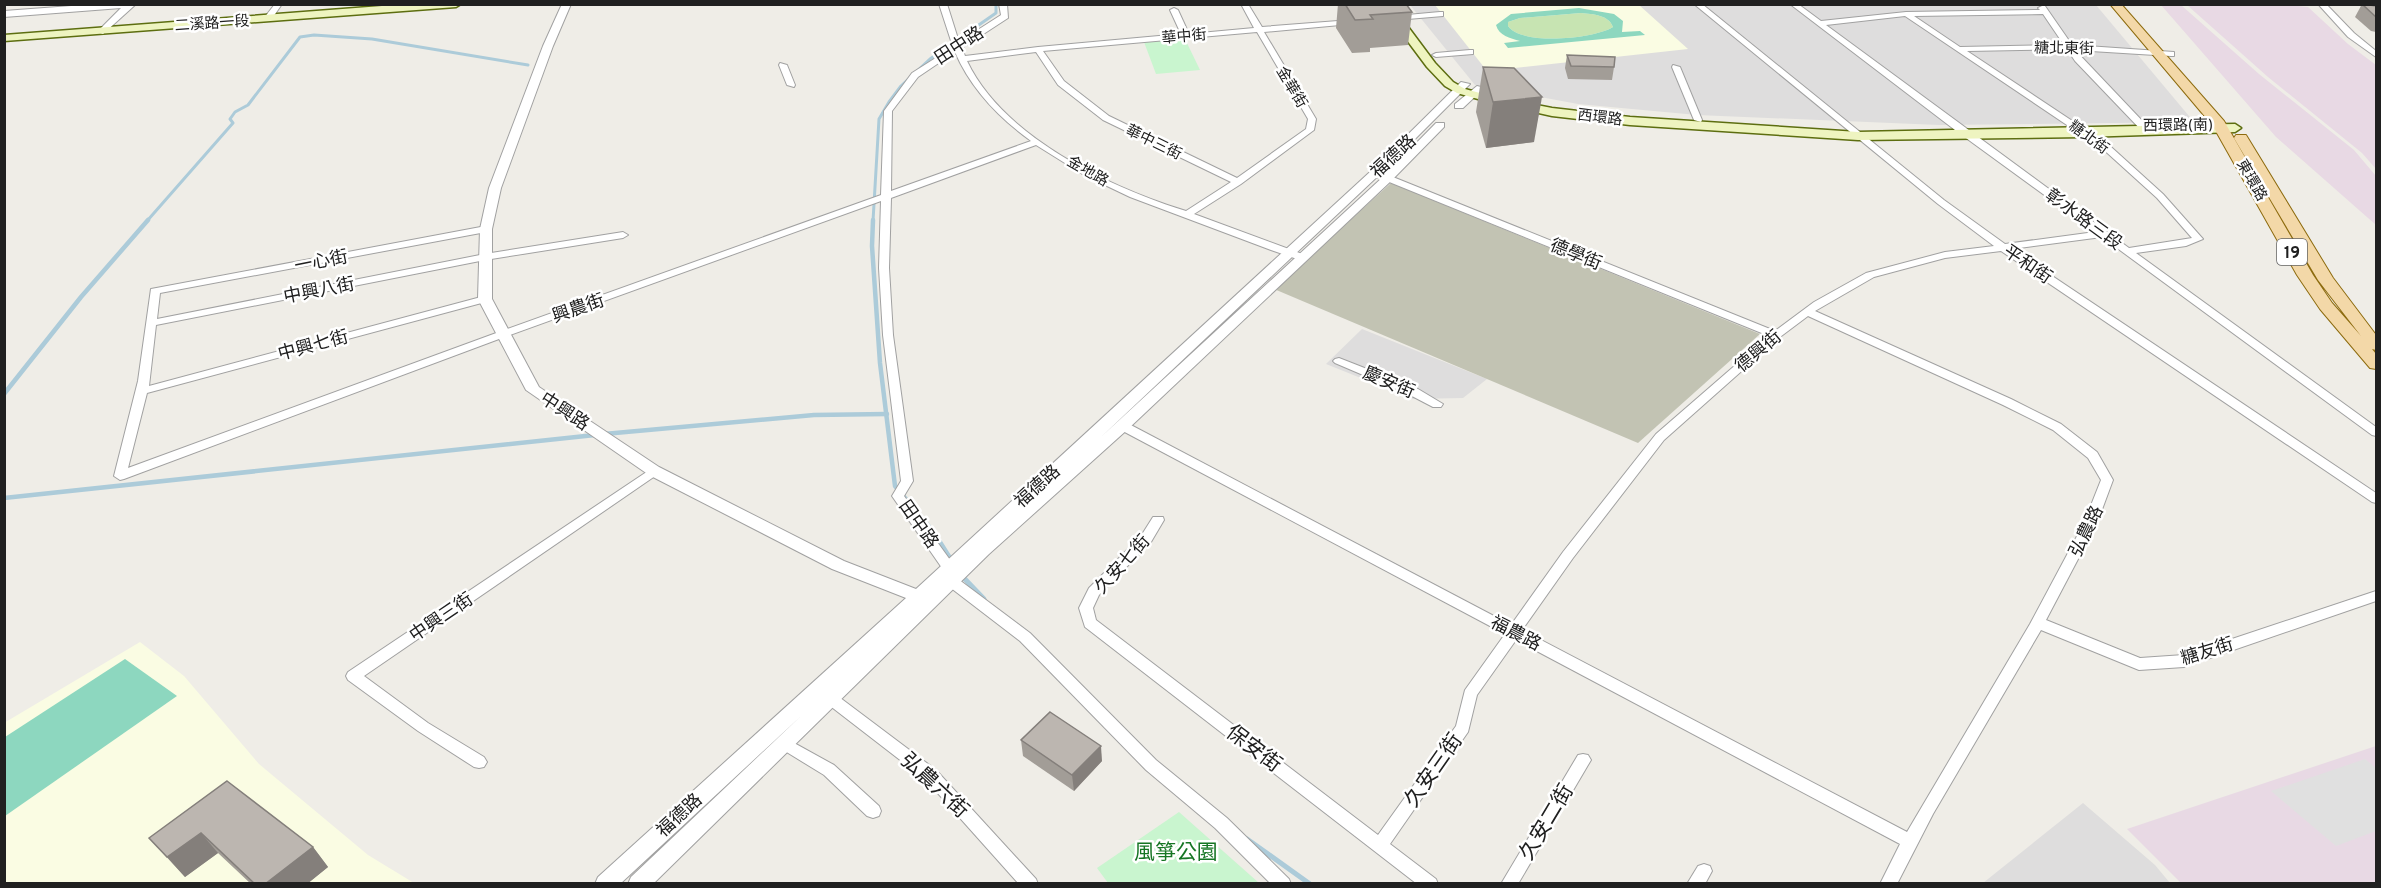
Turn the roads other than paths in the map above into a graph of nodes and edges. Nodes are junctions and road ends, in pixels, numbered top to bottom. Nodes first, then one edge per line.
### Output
1 (279, 4) edge
2 (409, 4) edge
3 (456, 4) edge
4 (567, 4) edge
5 (943, 4) edge
6 (1003, 4) edge
7 (1244, 4) edge
8 (1385, 4) edge
9 (1396, 4) edge
10 (1697, 4) edge
11 (1793, 4) edge
12 (2039, 4) edge
13 (2115, 4) edge
14 (2127, 4) edge
15 (2322, 4) edge
16 (130, 5) edge
17 (1174, 10) dead end
18 (2045, 12) junction
19 (4, 14) edge
20 (1440, 14) dead end
21 (1906, 14) junction
22 (269, 16) junction
23 (1395, 18) junction
24 (1362, 21) edge
25 (1819, 24) junction
26 (105, 29) junction
27 (1259, 30) junction
28 (1186, 36) junction
29 (4, 37) edge
30 (2070, 47) junction
31 (956, 48) junction
32 (1958, 48) junction
33 (1038, 49) junction
34 (1470, 52) dead end
35 (2156, 53) junction
36 (2171, 54) junction
37 (1436, 55) junction
38 (2376, 55) edge
39 (961, 59) junction
40 (783, 65) dead end
41 (1676, 68) dead end
42 (791, 85) dead end
43 (1468, 89) junction
44 (1698, 120) junction
45 (2226, 127) junction
46 (2143, 128) junction
47 (2081, 130) junction
48 (1963, 132) junction
49 (1854, 133) junction
50 (1037, 142) junction
51 (1375, 173) junction
52 (1388, 178) junction
53 (1238, 182) junction
54 (885, 197) junction
55 (1187, 214) junction
56 (486, 229) junction
57 (2104, 234) junction
58 (623, 235) dead end
59 (2001, 246) junction
60 (2127, 251) junction
61 (1287, 253) junction
62 (485, 257) junction
63 (1301, 257) junction
64 (485, 299) junction
65 (1807, 312) junction
66 (152, 323) junction
67 (503, 334) junction
68 (1776, 335) junction
69 (2376, 345) edge
70 (1339, 361) dead end
71 (2376, 364) edge
72 (142, 391) junction
73 (1437, 404) dead end
74 (1123, 426) junction
75 (2376, 432) edge
76 (654, 471) junction
77 (2376, 499) edge
78 (1158, 520) dead end
79 (950, 574) junction
80 (2376, 596) edge
81 (924, 599) junction
82 (1086, 608) joint
83 (2038, 623) junction
84 (1515, 633) junction
85 (830, 698) junction
86 (785, 744) junction
87 (1583, 760) dead end
88 (479, 762) dead end
89 (873, 811) dead end
90 (1909, 841) junction
91 (1381, 843) junction
92 (605, 884) edge
93 (638, 884) edge
94 (1030, 884) edge
95 (1283, 884) edge
96 (1430, 884) edge
97 (1509, 884) edge
98 (1888, 884) edge

1 - 22 street
2 - 22 main road, 二溪路一段
3 - 22 main road, 二溪路一段
4 - 56 street, 中興路
5 - 31 street, 金地路
6 - 31 street, 田中路
7 - 27 street
8 - 23 main road, 西環路
9 - 23 main road, 西環路
10 - 49 street, 平和街
11 - 25 street, 彰水路三段
12 - 18 street
13 - 35 main road, 東環路 / 19
14 - 36 main road, 東環路 / 19
15 - 38 street
16 - 19 street
16 - 26 street
17 - 28 street
18 - 21 street
18 - 30 street
20 - 23 street
21 - 25 street
21 - 32 street, 糖北街
22 - 26 main road, 二溪路一段
23 - 37 main road, 西環路
23 - 43 main road, 西環路
24 - 27 street, 華中街
25 - 48 street, 彰水路三段
26 - 29 main road, 二溪路一段
27 - 28 street, 華中街
27 - 53 street, 金華街
28 - 33 street, 華中街
30 - 32 street, 糖北東街
30 - 35 street, 糖北東街
30 - 46 street
31 - 39 street, 金地路
31 - 54 street, 田中路
32 - 47 street, 糖北街
33 - 39 street, 華中街
33 - 53 street, 華中三街
34 - 37 street
35 - 36 street, 糖北東街
35 - 45 main road, 東環路 / 19
36 - 45 main road, 東環路 / 19
37 - 43 main road, 西環路
39 - 50 street, 金地路
40 - 42 street
41 - 44 street
43 - 44 main road, 西環路
43 - 49 main road, 西環路
43 - 51 street, 福德路
43 - 52 street, 福德路
44 - 49 main road, 西環路
45 - 46 main road, 西環路(南)
45 - 69 main road, 東環路 / 19
45 - 71 main road, 東環路 / 19
46 - 47 main road, 西環路(南)
47 - 48 main road, 西環路(南)
47 - 60 street, 糖北街
48 - 49 main road, 西環路(南)
48 - 57 street, 彰水路三段
49 - 59 street, 平和街
50 - 54 street, 興農街
50 - 55 street, 金地路
51 - 52 street, 德學街
51 - 61 street, 福德路
52 - 63 street, 福德路
52 - 68 street, 德學街
53 - 55 street
54 - 67 street, 興農街
54 - 79 street, 田中路
55 - 61 street, 金地路
56 - 62 street, 中興路
56 - 66 street, 一心街
57 - 59 street, 德興街
57 - 60 street, 彰水路三段
58 - 62 street, 中興八街
59 - 65 street, 德興街
59 - 77 street, 平和街
60 - 75 street, 彰水路三段
61 - 63 street, 金地路
61 - 79 street, 福德路
62 - 64 street, 中興路
62 - 66 street, 中興八街
63 - 74 street, 福德路
64 - 67 street, 中興路
64 - 72 street, 中興七街
65 - 68 street, 德興街
65 - 83 street, 弘農路
66 - 72 street
67 - 72 street, 興農街
67 - 76 street, 中興路
68 - 84 street, 德興街
70 - 73 street, 慶安街
74 - 79 street, 福德路
74 - 84 street, 福農路
76 - 81 street, 中興路
76 - 88 street, 中興三街
78 - 82 street, 久安七街
79 - 81 street, 福德路
79 - 95 street, 田中路
80 - 83 street, 糖友街
81 - 85 street, 福德路
81 - 92 street, 福德路
82 - 91 street, 保安街
83 - 90 street, 弘農路
84 - 90 street, 福農路
84 - 91 street, 久安三街
85 - 86 street, 福德路
85 - 94 street, 弘農六街
86 - 89 street
86 - 93 street, 福德路
87 - 97 street, 久安二街
90 - 98 street, 弘農路
91 - 96 street, 保安街

